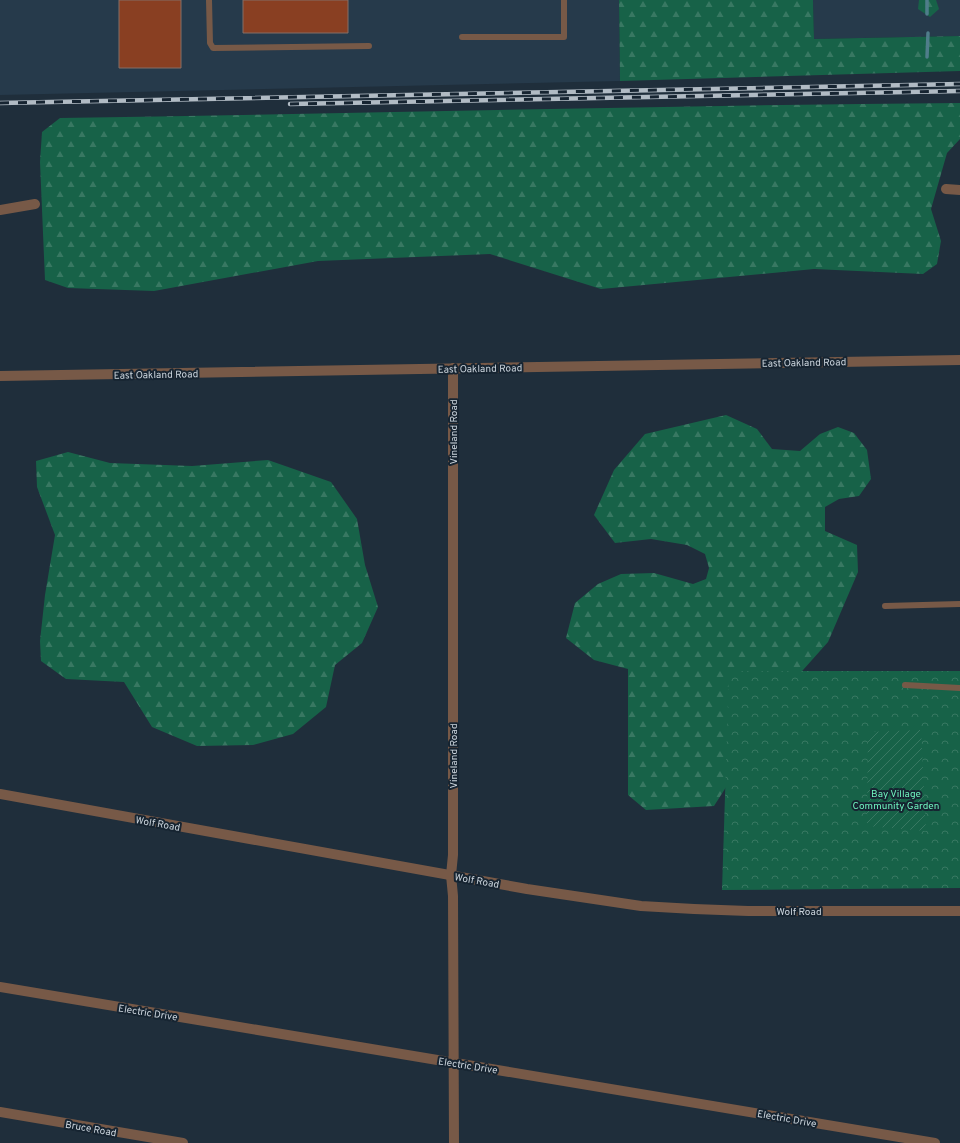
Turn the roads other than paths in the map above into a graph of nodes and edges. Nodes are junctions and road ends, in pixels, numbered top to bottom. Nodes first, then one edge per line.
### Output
1 (210, 0) edge
2 (564, 0) edge
3 (462, 36) dead end
4 (368, 46) dead end
5 (946, 189) dead end
6 (960, 190) edge
7 (34, 204) dead end
8 (0, 210) edge
9 (960, 360) edge
10 (453, 368) junction
11 (0, 376) edge
12 (960, 604) edge
13 (884, 606) dead end
14 (905, 686) dead end
15 (960, 688) edge
16 (0, 794) edge
17 (451, 875) junction
18 (960, 911) edge
19 (0, 987) edge
20 (454, 1063) junction
21 (0, 1112) edge
22 (183, 1143) edge
23 (454, 1143) edge
24 (935, 1143) edge

1 - 4 lane
2 - 3 lane
5 - 6 street
7 - 8 street
9 - 10 street, East Oakland Road
10 - 11 street, East Oakland Road
10 - 17 street, Vineland Road
12 - 13 lane
14 - 15 lane
16 - 17 street, Wolf Road
17 - 18 street, Wolf Road
17 - 20 street, Vineland Road
19 - 20 street, Electric Drive
20 - 23 street, Vineland Road
20 - 24 street, Electric Drive
21 - 22 street, Bruce Road

